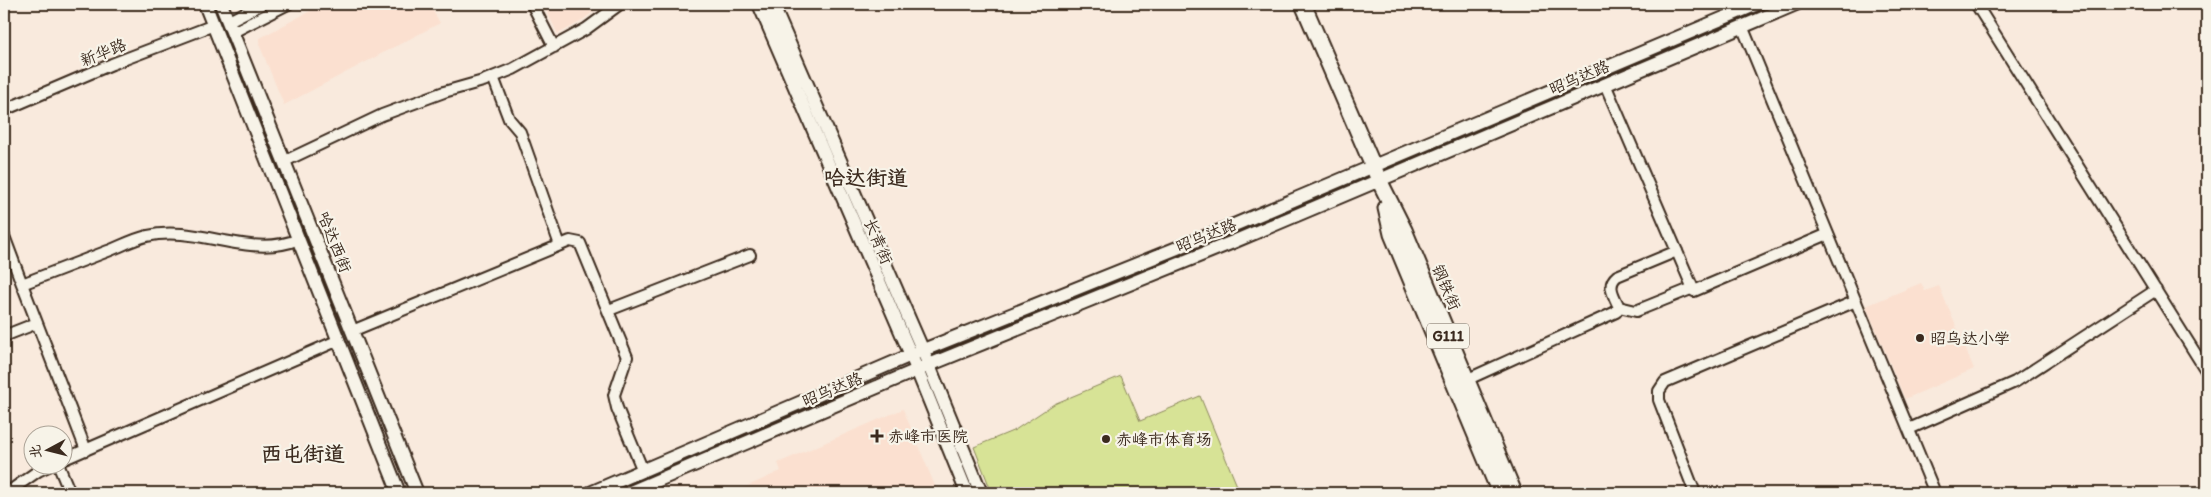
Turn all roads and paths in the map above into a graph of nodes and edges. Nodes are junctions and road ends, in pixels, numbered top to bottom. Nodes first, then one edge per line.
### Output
1 (205, 4) edge
2 (221, 4) edge
3 (262, 4) edge
4 (288, 4) edge
5 (532, 4) edge
6 (620, 4) edge
7 (759, 4) edge
8 (772, 4) edge
9 (1303, 4) edge
10 (1757, 4) edge
11 (1796, 4) edge
12 (1976, 4) edge
13 (214, 26) junction
14 (1742, 26) junction
15 (231, 27) junction
16 (554, 47) junction
17 (493, 77) junction
18 (1605, 84) junction
19 (4, 110) edge
20 (285, 161) junction
21 (1376, 173) junction
22 (1828, 234) junction
23 (4, 236) edge
24 (299, 239) junction
25 (560, 245) junction
26 (1677, 251) junction
27 (750, 255) dead end
28 (22, 284) junction
29 (1693, 288) junction
30 (2156, 290) junction
31 (1856, 301) junction
32 (1619, 308) junction
33 (609, 310) junction
34 (37, 323) junction
35 (352, 331) junction
36 (4, 336) edge
37 (339, 340) junction
38 (917, 353) junction
39 (923, 368) junction
40 (2207, 372) edge
41 (1466, 380) junction
42 (1908, 429) junction
43 (86, 450) junction
44 (72, 456) edge
45 (643, 471) junction
46 (34, 474) edge
47 (62, 474) edge
48 (6, 493) edge
49 (70, 493) edge
50 (399, 493) edge
51 (417, 493) edge
52 (590, 493) edge
53 (628, 493) edge
54 (967, 493) edge
55 (981, 493) edge
56 (1500, 493) edge
57 (1514, 493) edge
58 (1695, 493) edge
59 (1935, 493) edge

1 - 13 main road, 哈达西街
2 - 15 main road, 哈达西街
3 - 15 street
4 - 15 street
5 - 16 street
6 - 16 street
7 - 38 main road, 长青街
8 - 38 main road, 长青街
9 - 21 highway, 钢铁街 / G111
10 - 21 main road, 昭乌达路
11 - 14 main road, 昭乌达路
12 - 30 street
13 - 19 street, 新华路
13 - 24 main road, 哈达西街
14 - 18 main road, 昭乌达路
14 - 22 street
15 - 20 main road, 哈达西街
16 - 17 street
17 - 20 street
17 - 25 street
18 - 21 main road, 昭乌达路
18 - 26 street
20 - 35 main road, 哈达西街
21 - 38 main road, 昭乌达路
21 - 39 main road, 昭乌达路
21 - 41 highway, 钢铁街 / G111
21 - 56 highway, 钢铁街
22 - 29 street
22 - 31 street
23 - 28 street
24 - 28 street
24 - 37 main road, 哈达西街
25 - 33 street
25 - 35 street
26 - 29 street
26 - 32 street
27 - 33 street
28 - 34 street
29 - 32 street
30 - 40 street
30 - 42 street
31 - 42 street
31 - 58 street
32 - 41 street
33 - 45 street
34 - 36 street
34 - 43 street
35 - 51 main road, 哈达西街
37 - 43 street
37 - 50 main road, 哈达西街
38 - 39 main road, 长青街
38 - 45 main road, 昭乌达路
39 - 53 main road, 昭乌达路
39 - 54 main road, 长青街
39 - 55 main road, 长青街
41 - 57 highway, 钢铁街 / G111
42 - 59 street
43 - 44 street
45 - 52 main road, 昭乌达路
46 - 48 street
47 - 49 street

